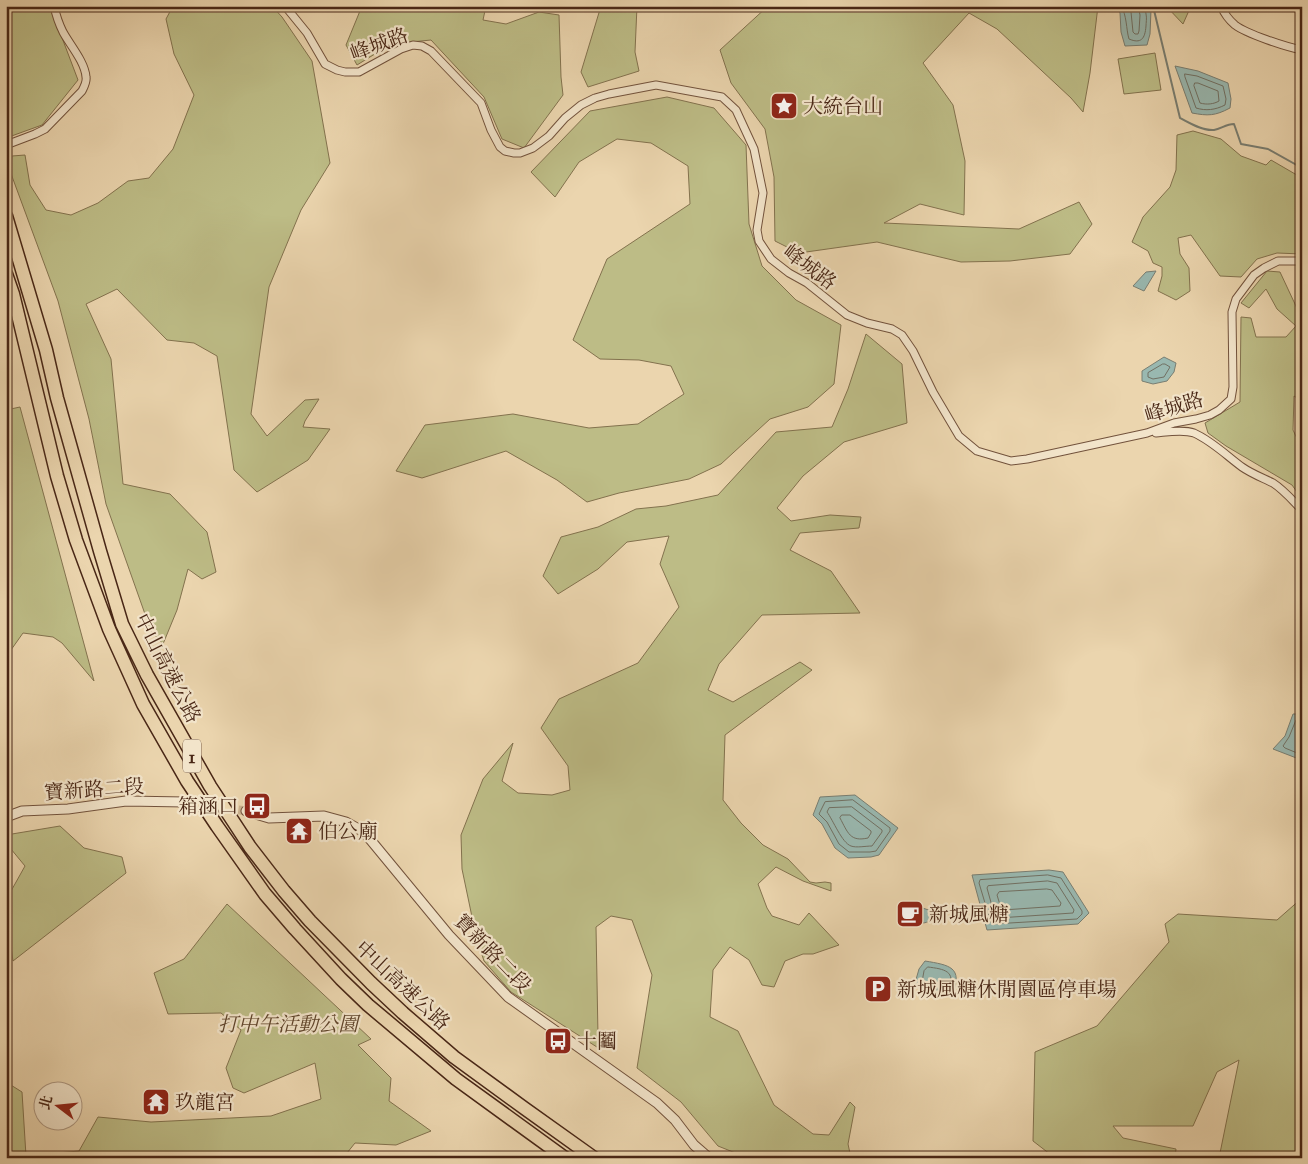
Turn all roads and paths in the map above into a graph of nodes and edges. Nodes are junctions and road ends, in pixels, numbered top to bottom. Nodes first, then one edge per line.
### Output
1 (54, 6) edge
2 (285, 6) edge
3 (1221, 6) edge
4 (1302, 50) edge
5 (6, 145) edge
6 (6, 216) edge
7 (1302, 261) edge
8 (6, 274) edge
9 (1147, 433) junction
10 (1302, 510) edge
11 (184, 802) tunnel mouth
12 (246, 811) tunnel mouth
13 (6, 817) edge
14 (565, 1158) edge
15 (594, 1158) edge
16 (709, 1158) edge

1 - 5 street
2 - 9 street, 峰城路
3 - 4 street
6 - 15 highway, 中山高速公路 / 1
7 - 9 street, 峰城路
8 - 14 highway, 中山高速公路 / 1
9 - 10 street
11 - 13 street, 寶新路二段
12 - 16 street, 寶新路二段

